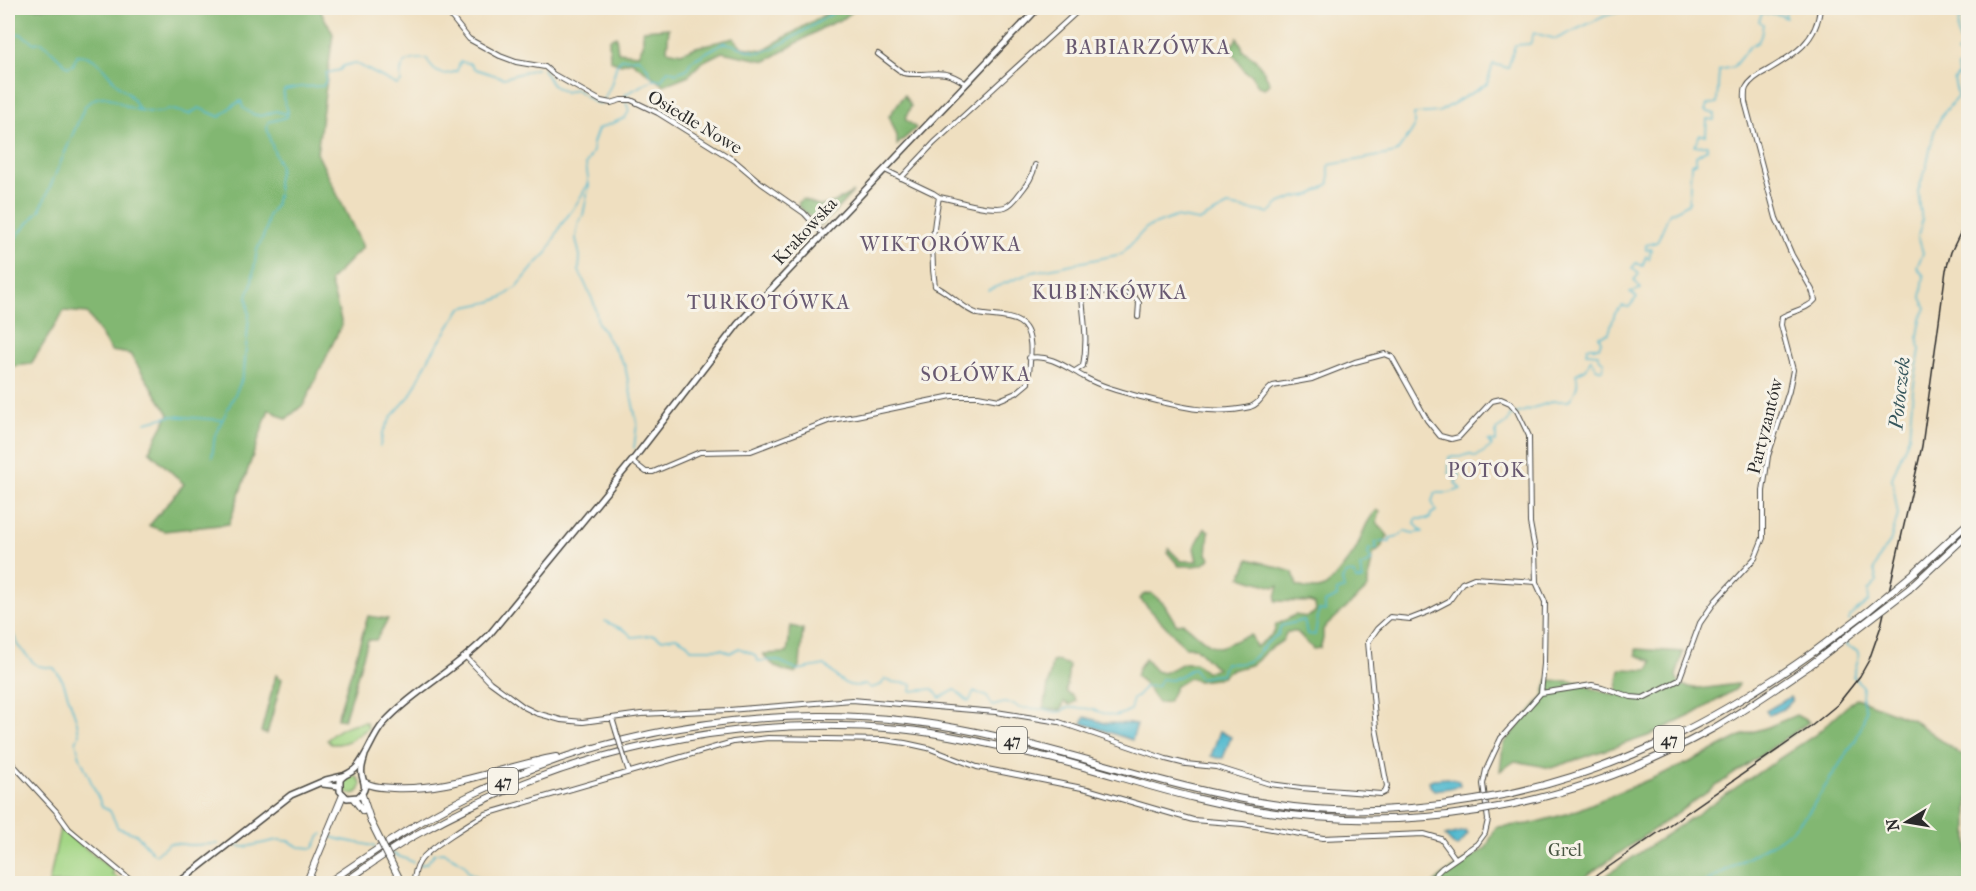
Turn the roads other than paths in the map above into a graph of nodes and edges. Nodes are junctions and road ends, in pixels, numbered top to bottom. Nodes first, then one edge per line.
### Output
1 (1038, 8) edge
2 (1081, 8) edge
3 (1820, 8) edge
4 (449, 14) dead end
5 (878, 54) dead end
6 (966, 84) junction
7 (1035, 165) dead end
8 (884, 170) junction
9 (901, 178) junction
10 (939, 197) junction
11 (823, 234) junction
12 (1138, 317) dead end
13 (1029, 358) junction
14 (1075, 371) junction
15 (632, 460) junction
16 (1968, 523) edge
17 (1968, 534) edge
18 (1536, 582) junction
19 (466, 657) junction
20 (1541, 693) junction
21 (612, 717) junction
22 (365, 754) junction
23 (574, 754) junction
24 (8, 759) edge
25 (352, 772) junction
26 (628, 772) junction
27 (343, 776) junction
28 (362, 776) junction
29 (366, 783) junction
30 (316, 784) junction
31 (339, 786) junction
32 (343, 795) junction
33 (362, 795) junction
34 (354, 799) junction
35 (365, 811) junction
36 (1455, 858) junction
37 (353, 876) junction
38 (135, 884) edge
39 (177, 884) edge
40 (306, 884) edge
41 (326, 884) edge
42 (342, 884) edge
43 (346, 884) edge
44 (402, 884) edge
45 (414, 884) edge
46 (1426, 884) edge

1 - 6 main road, Krakowska
2 - 9 street
3 - 20 street, Partyzantów
4 - 11 street, Osiedle Nowe
5 - 6 street
6 - 8 main road, Krakowska
7 - 10 street
8 - 9 street
8 - 11 main road, Krakowska
9 - 10 street
10 - 13 street
11 - 15 main road, Krakowska
12 - 14 street
13 - 14 street
13 - 15 street
14 - 18 street
15 - 19 main road, Krakowska
16 - 23 main road, 47, bridge
17 - 37 main road, 47, bridge
18 - 20 street
18 - 21 street
19 - 21 street
19 - 22 main road, Krakowska
20 - 36 street
21 - 26 street, bridge
22 - 25 main road, Krakowska
22 - 28 main road
23 - 29 main road
23 - 41 main road, 47
24 - 38 street
25 - 27 main road
25 - 28 main road
26 - 36 street
26 - 45 street
27 - 30 main road
27 - 31 main road
28 - 29 main road
29 - 33 main road
30 - 31 main road
30 - 39 main road
31 - 32 main road
32 - 34 main road
32 - 40 main road
33 - 34 main road
33 - 35 main road
34 - 35 main road
35 - 44 main road, bridge
36 - 46 street
37 - 42 main road, 47
37 - 43 main road

